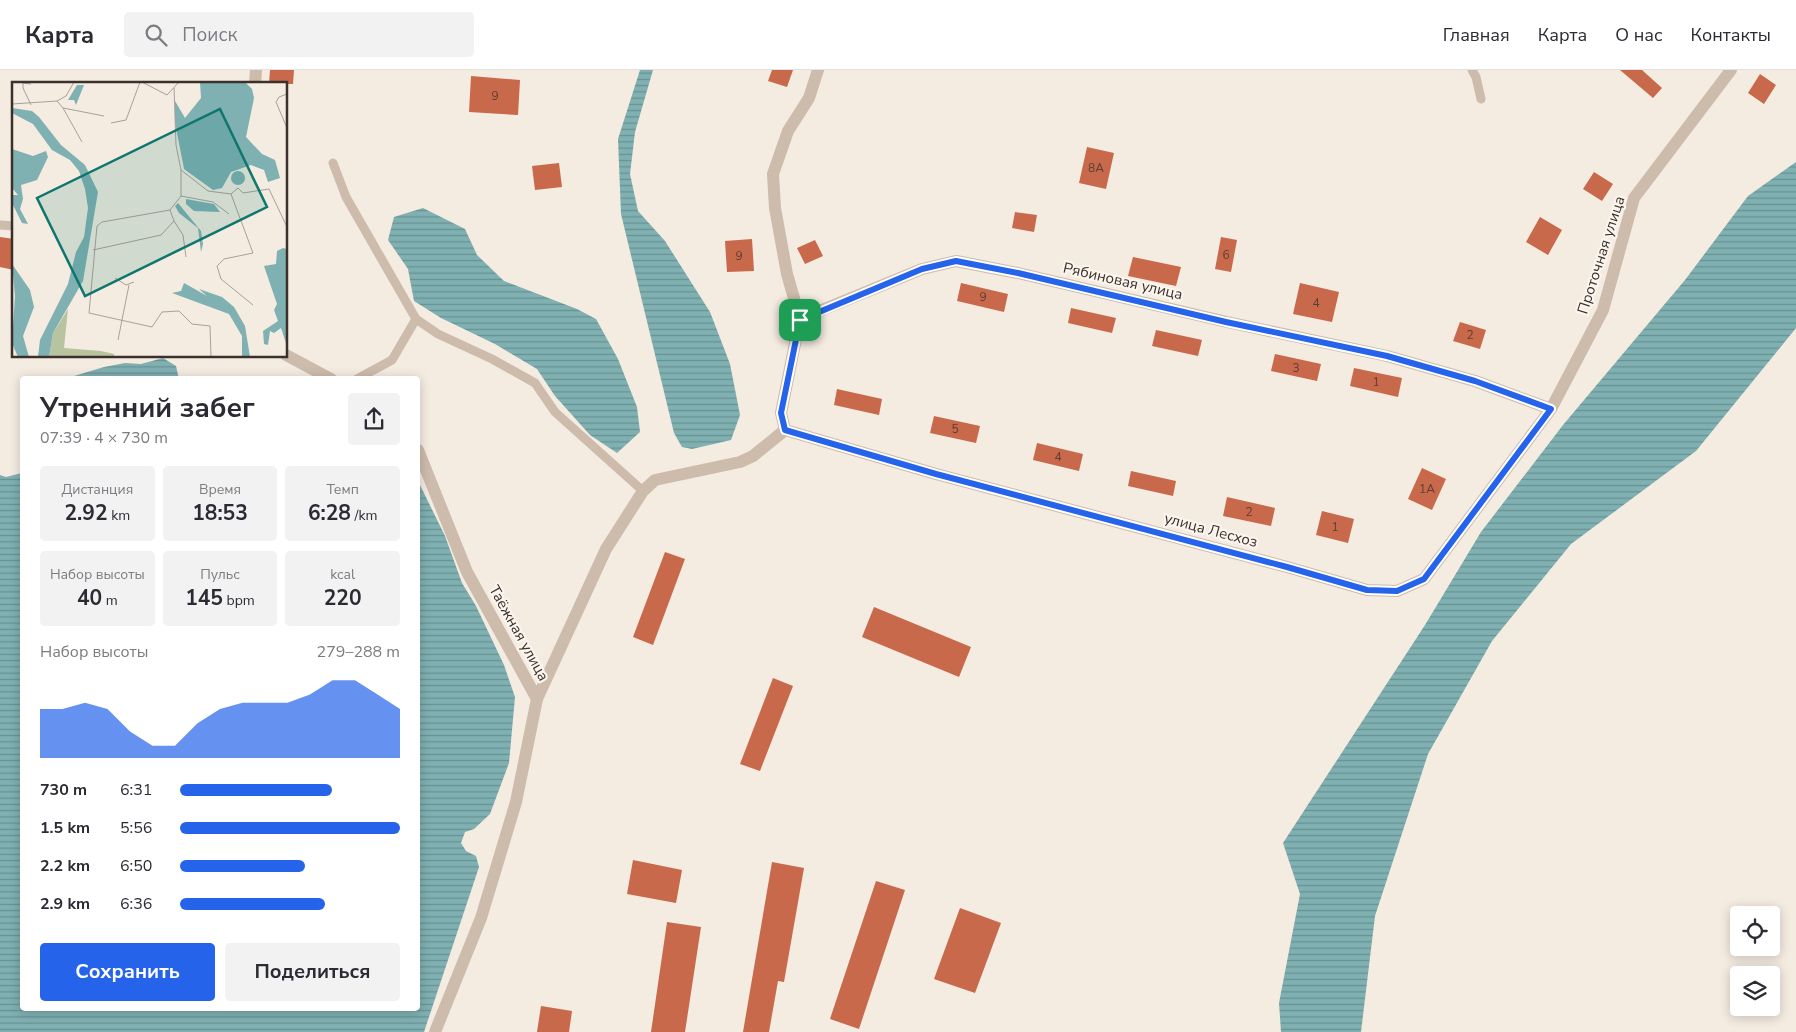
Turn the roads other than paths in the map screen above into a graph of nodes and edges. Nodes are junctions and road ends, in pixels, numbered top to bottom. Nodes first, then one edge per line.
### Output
1 (818, 70) edge
2 (1472, 70) edge
3 (1731, 70) edge
4 (1481, 99) dead end
5 (333, 163) dead end
6 (416, 319) junction
7 (800, 320) junction
8 (288, 356) edge
9 (325, 376) edge
10 (362, 376) edge
11 (1551, 409) junction
12 (785, 430) junction
13 (420, 455) edge
14 (643, 491) junction
15 (537, 699) junction
16 (435, 1032) edge

1 - 7 street
2 - 4 lane
3 - 11 street, Проточная улица
5 - 6 lane
6 - 10 lane
6 - 14 lane
7 - 11 street, Рябиновая улица
7 - 12 street
8 - 9 street
11 - 12 street, улица Лесхоз
12 - 14 street
13 - 15 street, Таёжная улица
14 - 15 street, Таёжная улица
15 - 16 street

